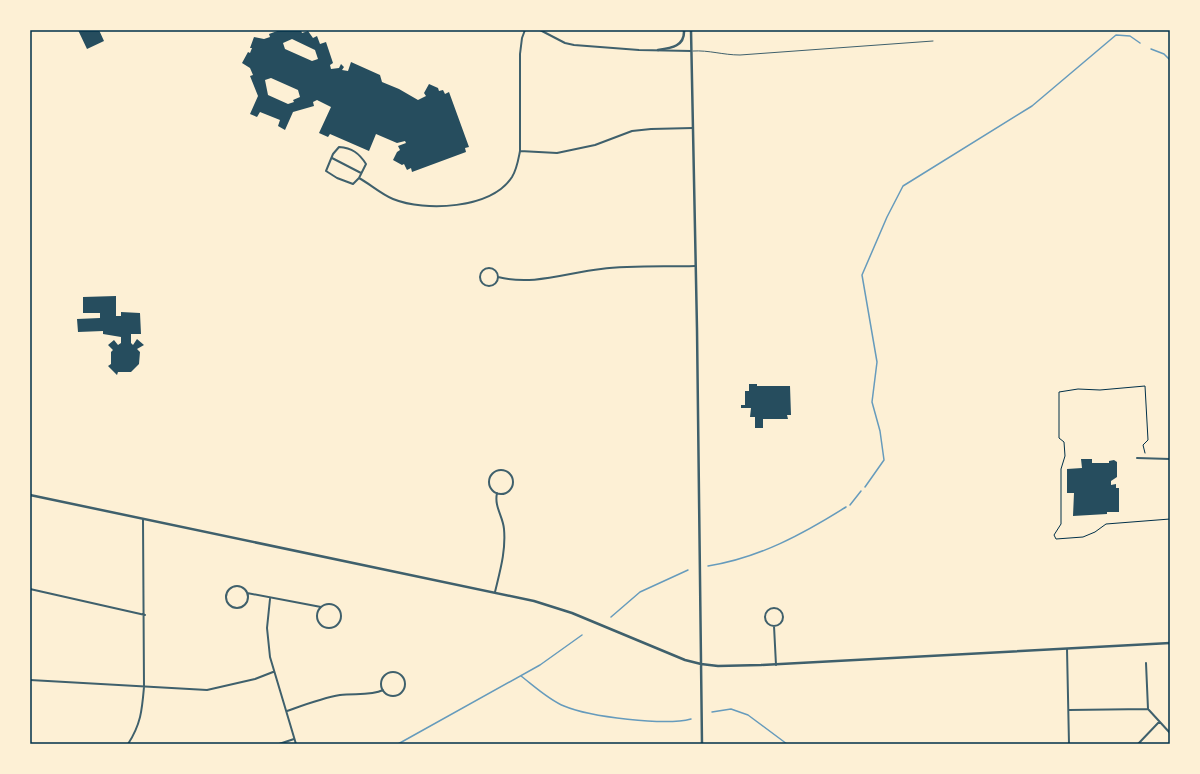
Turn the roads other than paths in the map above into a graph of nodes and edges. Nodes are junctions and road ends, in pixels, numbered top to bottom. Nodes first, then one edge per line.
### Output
1 (525, 30) edge
2 (540, 30) edge
3 (684, 30) edge
4 (691, 30) edge
5 (933, 41) dead end
6 (658, 50) junction
7 (691, 51) junction
8 (693, 128) junction
9 (520, 152) junction
10 (332, 158) junction
11 (361, 173) junction
12 (359, 178) junction
13 (695, 266) junction
14 (498, 277) junction
15 (1137, 458) dead end
16 (1170, 459) edge
17 (497, 493) junction
18 (30, 495) edge
19 (143, 520) junction
20 (30, 589) edge
21 (495, 592) junction
22 (247, 593) junction
23 (270, 599) junction
24 (320, 607) junction
25 (145, 615) junction
26 (774, 626) junction
27 (1170, 643) edge
28 (1067, 648) junction
29 (1146, 663) dead end
30 (701, 664) junction
31 (776, 665) junction
32 (273, 672) junction
33 (30, 680) edge
34 (144, 687) junction
35 (383, 690) junction
36 (1148, 709) junction
37 (1069, 710) junction
38 (287, 711) junction
39 (1159, 722) junction
40 (1170, 733) edge
41 (294, 739) junction
42 (128, 744) edge
43 (279, 744) edge
44 (296, 744) edge
45 (702, 744) edge
46 (1069, 744) edge
47 (1138, 744) edge

1 - 9 street
2 - 6 street
3 - 6 street
4 - 7 street
5 - 7 lane
6 - 7 street
7 - 8 street
8 - 9 street
8 - 13 street
9 - 12 street
10 - 11 street
10 - 11 street
10 - 12 street
11 - 12 street
13 - 14 street
13 - 30 street
14 - 14 street
15 - 16 street
17 - 17 street
17 - 21 street
18 - 19 street
19 - 21 street
19 - 25 street
20 - 25 street
21 - 30 street
22 - 22 street
22 - 23 street
23 - 24 street
23 - 32 street
24 - 24 street
25 - 34 street
26 - 26 street
26 - 31 street
27 - 28 street
28 - 31 street
28 - 37 street
29 - 36 street
30 - 31 street
30 - 45 street
32 - 34 street
32 - 38 street
33 - 34 street
34 - 42 street
35 - 35 street
35 - 38 street
36 - 37 street
36 - 39 street
37 - 46 street
38 - 41 street
39 - 40 street
39 - 47 street
41 - 43 street
41 - 44 street

